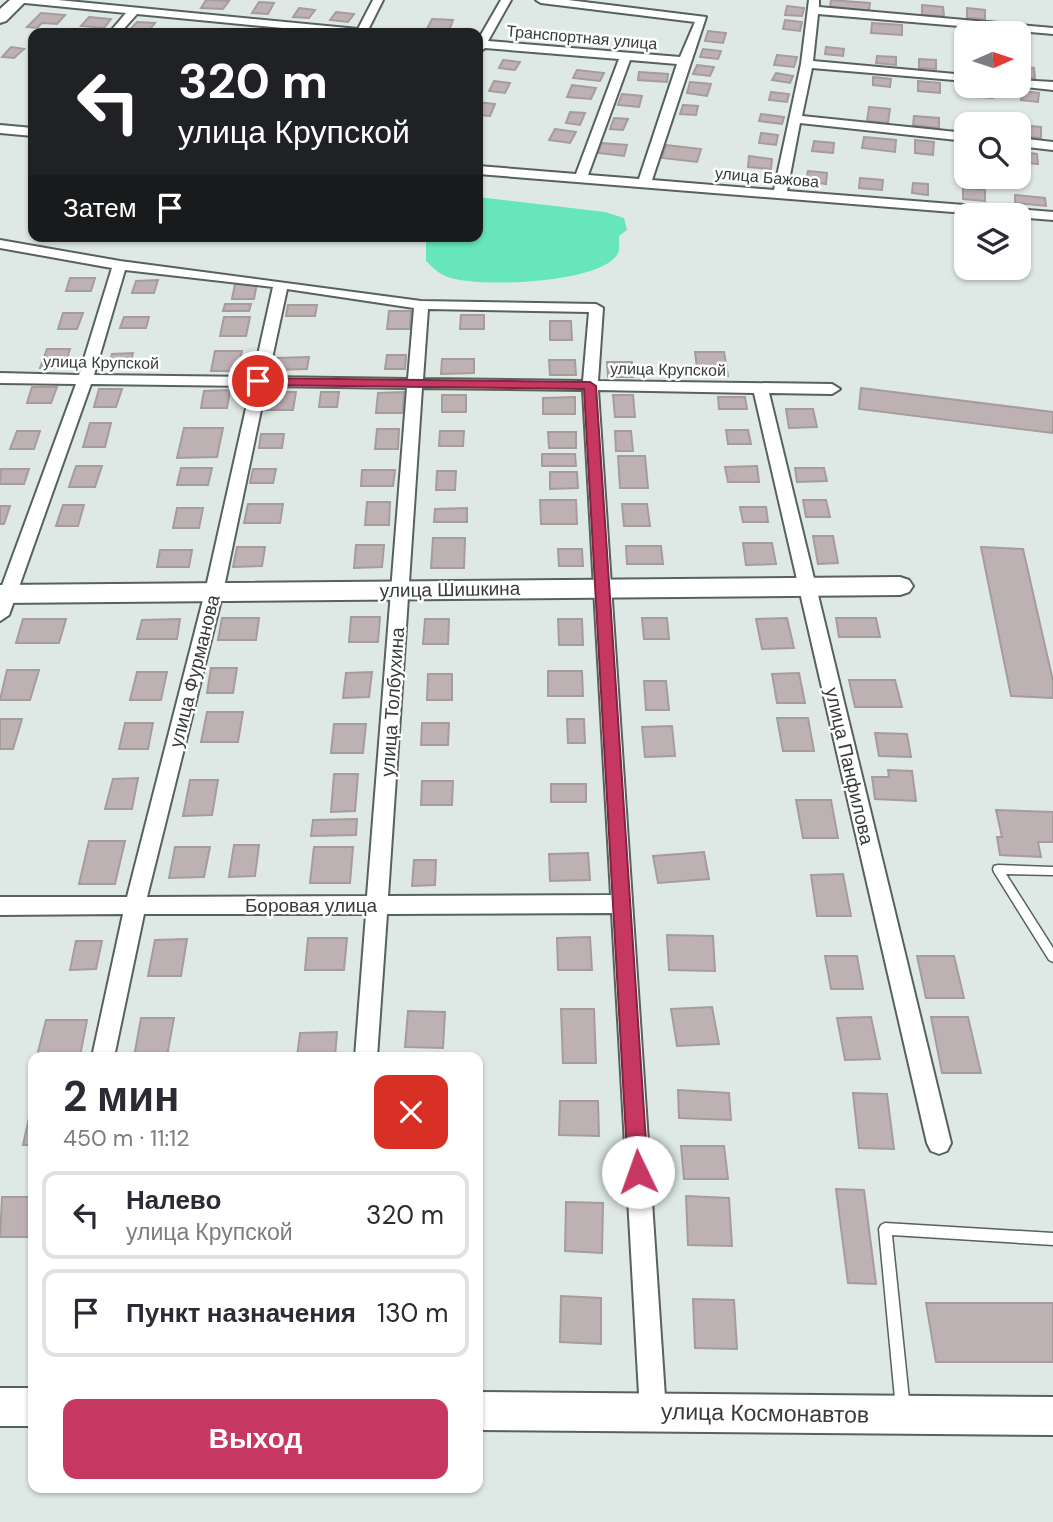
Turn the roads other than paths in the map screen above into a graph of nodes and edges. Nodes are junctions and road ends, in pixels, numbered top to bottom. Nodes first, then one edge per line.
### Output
1 (19, 0) edge
2 (24, 0) edge
3 (378, 0) edge
4 (506, 0) edge
5 (541, 0) edge
6 (813, 5) edge
7 (134, 11) junction
8 (0, 18) edge
9 (119, 28) edge
10 (311, 28) edge
11 (365, 28) edge
12 (1053, 31) edge
13 (483, 39) edge
14 (483, 46) edge
15 (626, 56) junction
16 (684, 61) junction
17 (807, 64) junction
18 (954, 77) edge
19 (1031, 84) edge
20 (1053, 86) edge
21 (793, 119) junction
22 (0, 129) edge
23 (28, 132) edge
24 (954, 136) edge
25 (1031, 143) edge
26 (1053, 146) edge
27 (483, 170) edge
28 (580, 179) junction
29 (644, 184) junction
30 (779, 196) junction
31 (1053, 216) edge
32 (0, 244) edge
33 (120, 265) junction
34 (281, 284) junction
35 (421, 305) junction
36 (0, 378) edge
37 (85, 379) junction
38 (258, 381) junction
39 (415, 383) junction
40 (590, 386) junction
41 (760, 388) junction
42 (832, 389) dead end
43 (900, 586) dead end
44 (602, 587) junction
45 (807, 587) junction
46 (401, 590) junction
47 (214, 592) junction
48 (2, 601) edge
49 (1053, 871) edge
50 (622, 904) junction
51 (135, 905) junction
52 (377, 905) junction
53 (0, 906) edge
54 (1053, 957) edge
55 (104, 1052) edge
56 (366, 1052) edge
57 (939, 1143) dead end
58 (1053, 1239) edge
59 (483, 1411) edge
60 (653, 1412) junction
61 (904, 1415) junction
62 (1053, 1416) edge

1 - 8 street
2 - 7 street
3 - 11 street
4 - 13 street
5 - 16 street, Транспортная улица
6 - 12 street
6 - 17 street
7 - 9 street
7 - 10 street
14 - 15 street, Транспортная улица
15 - 16 street, Транспортная улица
15 - 28 street
16 - 29 street
17 - 18 street
17 - 21 street
19 - 20 street
21 - 24 street
21 - 30 street
22 - 23 street
25 - 26 street
27 - 28 street, улица Бажова
28 - 29 street, улица Бажова
29 - 30 street, улица Бажова
30 - 31 street, улица Бажова
32 - 33 street
33 - 34 street
33 - 37 street
34 - 35 street
34 - 38 street, улица Фурманова
35 - 39 street, улица Толбухина
35 - 40 street
36 - 37 street, улица Крупской
37 - 38 street, улица Крупской
37 - 48 street
38 - 39 street, улица Крупской
38 - 47 street, улица Фурманова
39 - 40 street, улица Крупской
39 - 46 street, улица Толбухина
40 - 41 street, улица Крупской
40 - 44 street
41 - 42 street, улица Крупской
41 - 45 street, улица Панфилова
43 - 45 street, улица Шишкина
44 - 45 street, улица Шишкина
44 - 46 street, улица Шишкина
44 - 50 street
45 - 57 street, улица Панфилова
46 - 47 street, улица Шишкина
46 - 52 street, улица Толбухина
47 - 48 street, улица Шишкина
47 - 51 street, улица Фурманова
49 - 54 lane
50 - 52 street, Боровая улица
50 - 60 street
51 - 52 street, Боровая улица
51 - 53 street, Боровая улица
51 - 55 street, улица Фурманова
52 - 56 street, улица Толбухина
58 - 61 lane
59 - 60 street, улица Космонавтов
60 - 61 street, улица Космонавтов
61 - 62 street, улица Космонавтов

